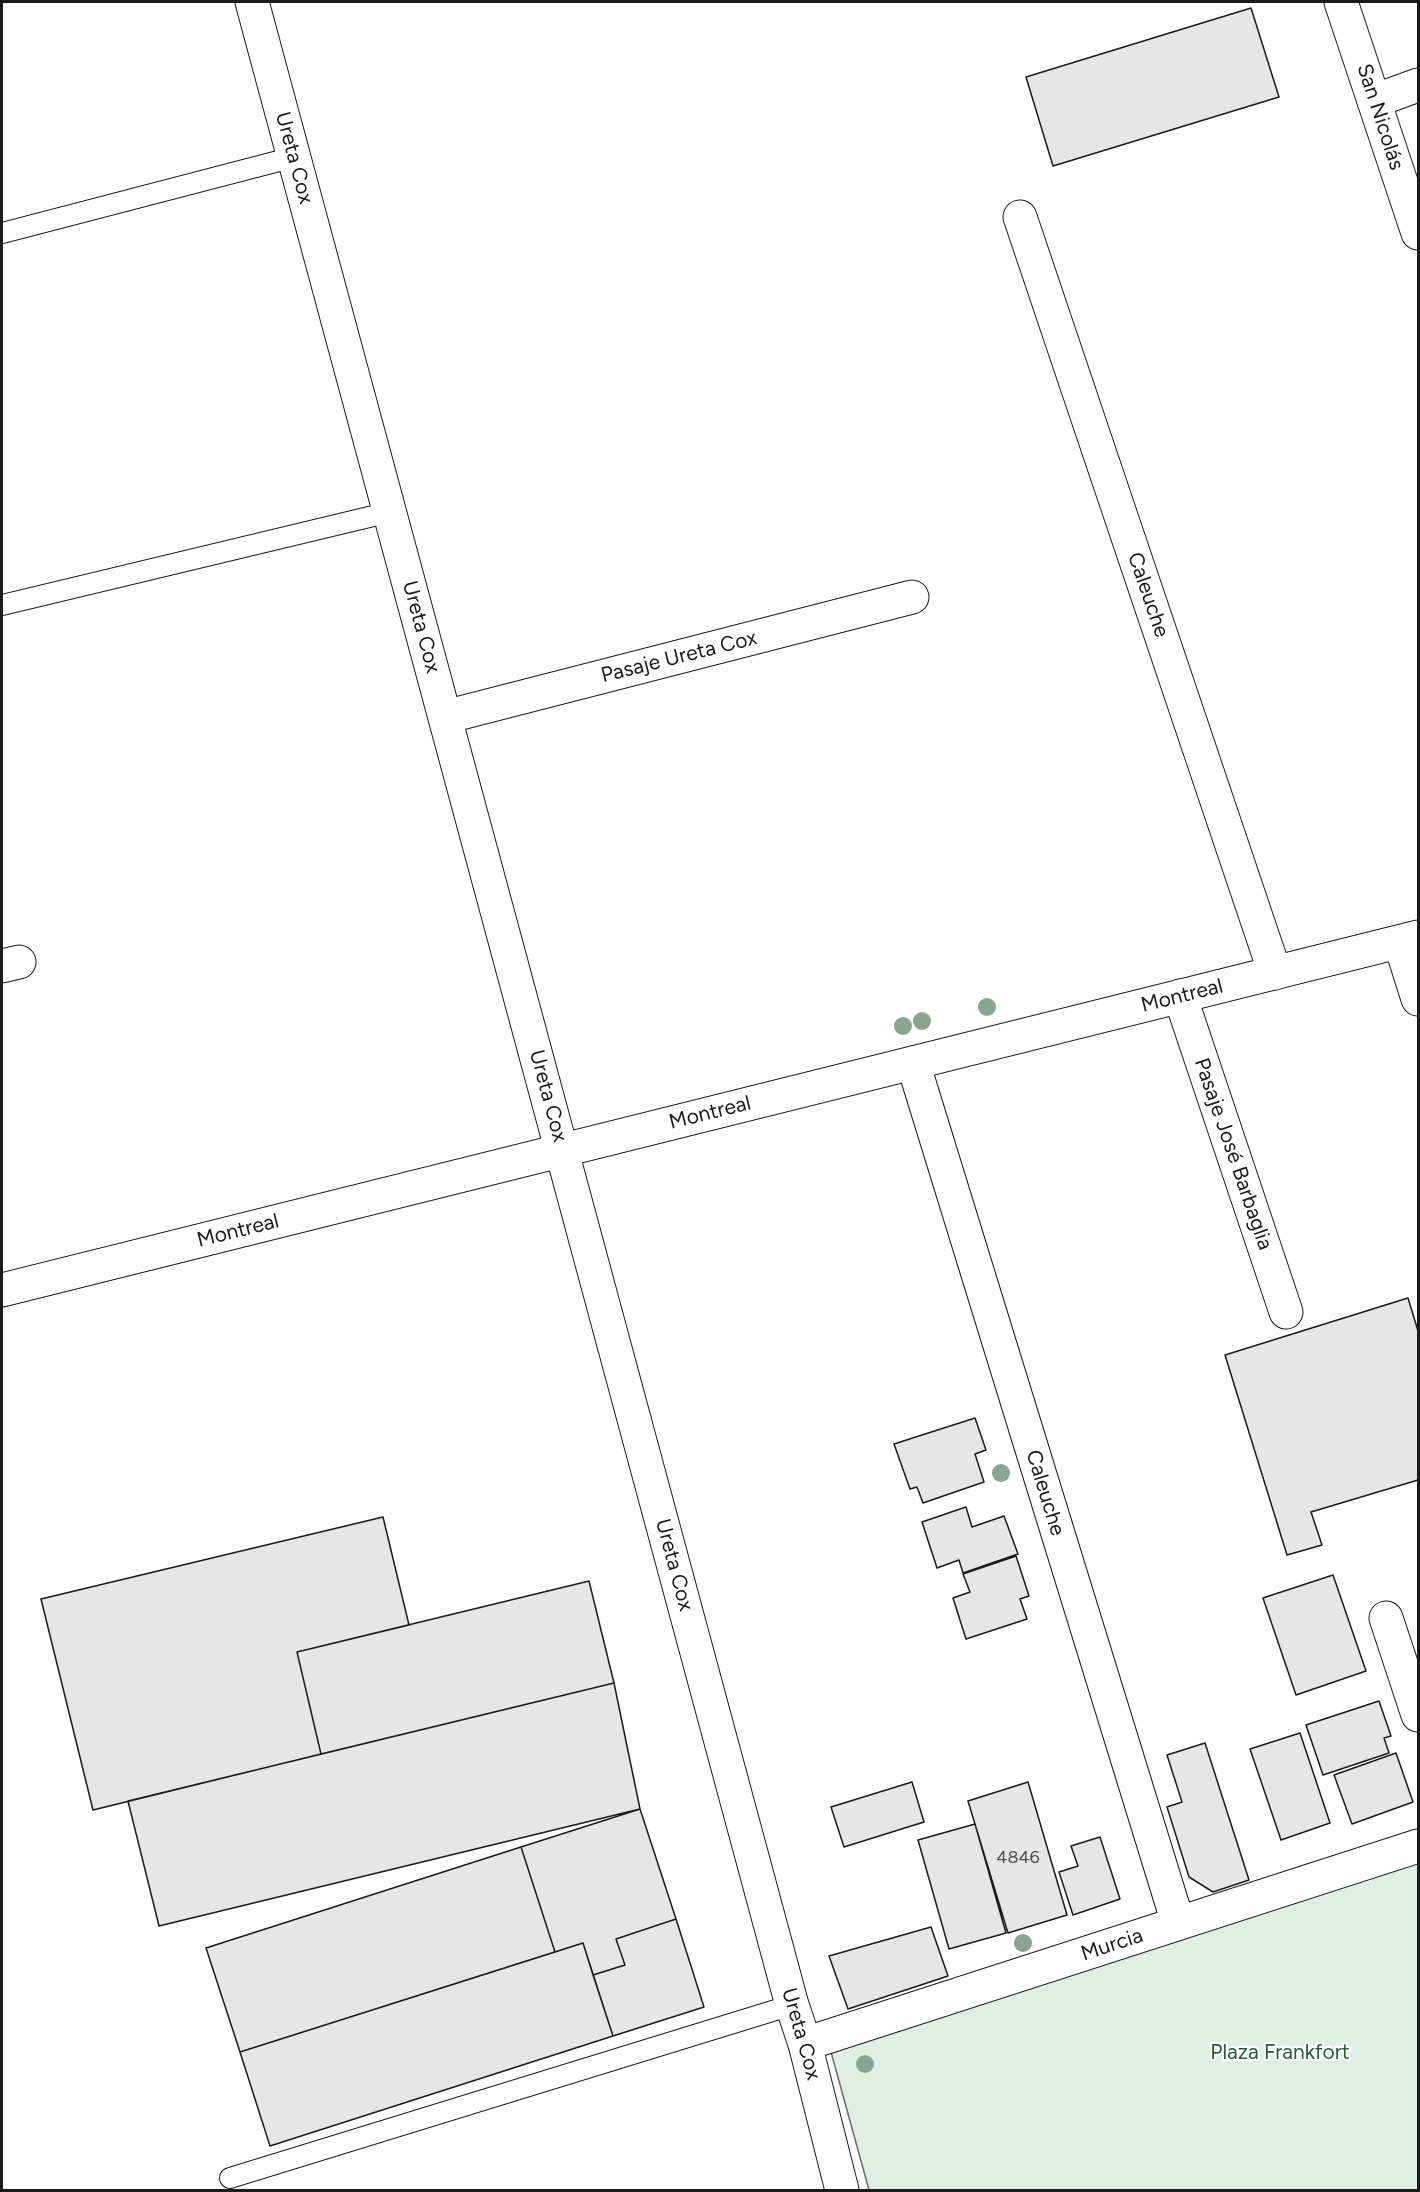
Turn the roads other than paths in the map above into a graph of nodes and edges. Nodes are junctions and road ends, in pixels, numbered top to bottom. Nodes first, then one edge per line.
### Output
1 (252, 2) edge
2 (1341, 2) edge
3 (1419, 85) edge
4 (1374, 101) junction
5 (294, 158) junction
6 (1020, 217) dead end
7 (2, 233) edge
8 (1419, 233) edge
9 (390, 512) junction
10 (912, 597) dead end
11 (2, 605) edge
12 (445, 717) junction
13 (1409, 939) edge
14 (1275, 973) junction
15 (1180, 996) junction
16 (1419, 999) edge
17 (913, 1063) junction
18 (562, 1149) junction
19 (2, 1290) edge
20 (1286, 1312) dead end
21 (1386, 1618) dead end
22 (1419, 1715) edge
23 (1419, 1846) edge
24 (1178, 1923) junction
25 (792, 2005) junction
26 (805, 2044) junction
27 (230, 2178) dead end
28 (842, 2190) edge

1 - 5 street, Ureta Cox
2 - 4 street, San Nicolás
3 - 4 street
4 - 8 street, San Nicolás
5 - 7 lane
5 - 9 street, Ureta Cox
6 - 14 street, Caleuche
9 - 11 lane
9 - 12 street, Ureta Cox
10 - 12 street, Pasaje Ureta Cox
12 - 18 street, Ureta Cox
13 - 14 street, Montreal
13 - 16 street
14 - 15 street, Montreal
15 - 17 street, Montreal
15 - 20 street, Pasaje José Barbaglia
17 - 18 street, Montreal
17 - 24 street, Caleuche
18 - 19 street, Montreal
18 - 25 street, Ureta Cox
21 - 22 street
23 - 24 street, Murcia
24 - 26 street, Murcia
25 - 26 street, Ureta Cox
25 - 27 lane
26 - 28 street, Ureta Cox

